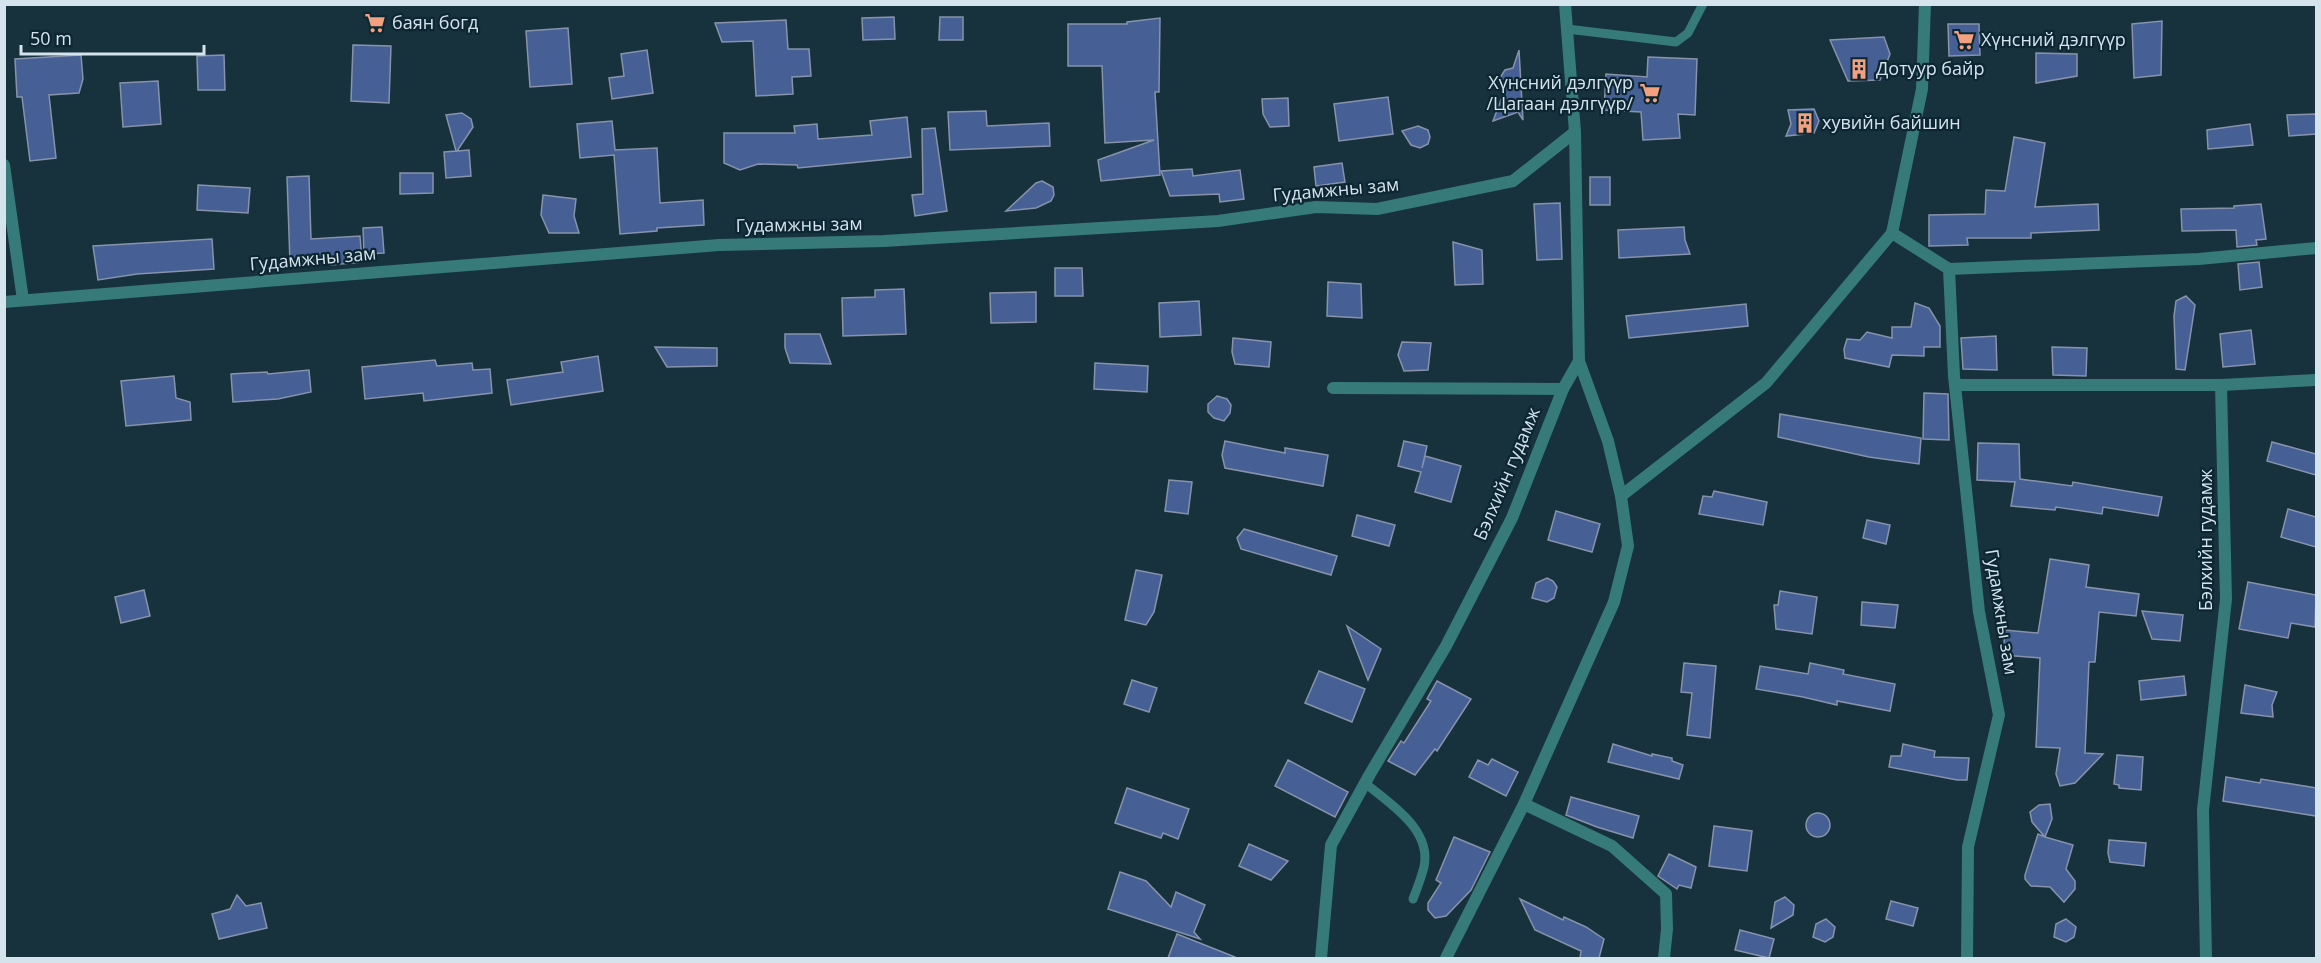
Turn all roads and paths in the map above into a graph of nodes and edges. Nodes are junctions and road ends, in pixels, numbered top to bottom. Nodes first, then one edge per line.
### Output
1 (1565, 4) edge
2 (1703, 4) edge
3 (1925, 4) edge
4 (1567, 29) junction
5 (1575, 132) junction
6 (5, 169) edge
7 (1892, 233) junction
8 (2316, 248) edge
9 (1948, 269) junction
10 (23, 300) junction
11 (4, 302) edge
12 (1580, 361) junction
13 (2316, 380) edge
14 (1956, 385) junction
15 (2222, 385) junction
16 (1334, 388) dead end
17 (1563, 389) junction
18 (1621, 496) junction
19 (1365, 783) junction
20 (1524, 804) junction
21 (1413, 899) dead end
22 (1321, 958) edge
23 (1446, 958) edge
24 (1664, 958) edge
25 (1967, 958) edge
26 (2206, 958) edge

1 - 4 street
2 - 4 lane
3 - 7 street
4 - 5 street
5 - 10 street, Гудамжны зам
5 - 12 street
6 - 10 street
7 - 9 street
7 - 18 street
8 - 9 street
9 - 14 street, Гудамжны зам
10 - 11 street, Гудамжны зам
12 - 17 street, Бэлхийн гудамж
12 - 18 street
13 - 15 street
14 - 15 street
14 - 25 street, Гудамжны зам
15 - 26 street, Бэлхийн гудамж
16 - 17 street
17 - 19 street, Бэлхийн гудамж
18 - 20 street
19 - 21 lane
19 - 22 street, Бэлхийн гудамж
20 - 23 street
20 - 24 street

